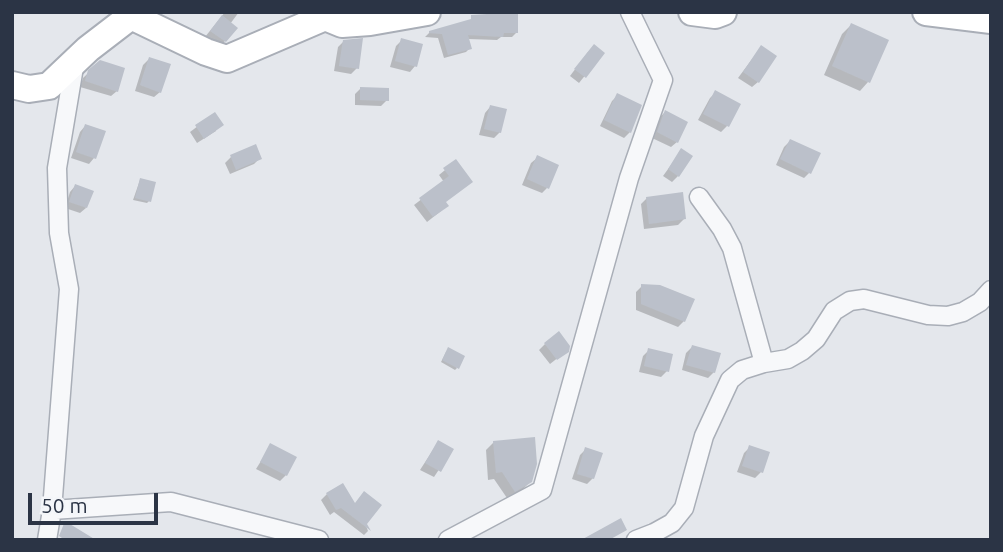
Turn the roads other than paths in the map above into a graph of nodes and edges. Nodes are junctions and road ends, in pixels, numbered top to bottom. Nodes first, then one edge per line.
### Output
1 (427, 12) edge
2 (630, 12) edge
3 (692, 12) edge
4 (723, 12) edge
5 (926, 12) edge
6 (991, 20) edge
7 (75, 61) junction
8 (12, 85) edge
9 (699, 197) dead end
10 (991, 290) edge
11 (764, 363) junction
12 (52, 510) junction
13 (47, 540) edge
14 (319, 540) edge
15 (448, 540) edge
16 (636, 540) edge

1 - 7 street
2 - 15 street
3 - 4 street
5 - 6 street
7 - 8 street
7 - 12 street
9 - 11 street
10 - 11 street
11 - 16 street
12 - 13 street
12 - 14 street

